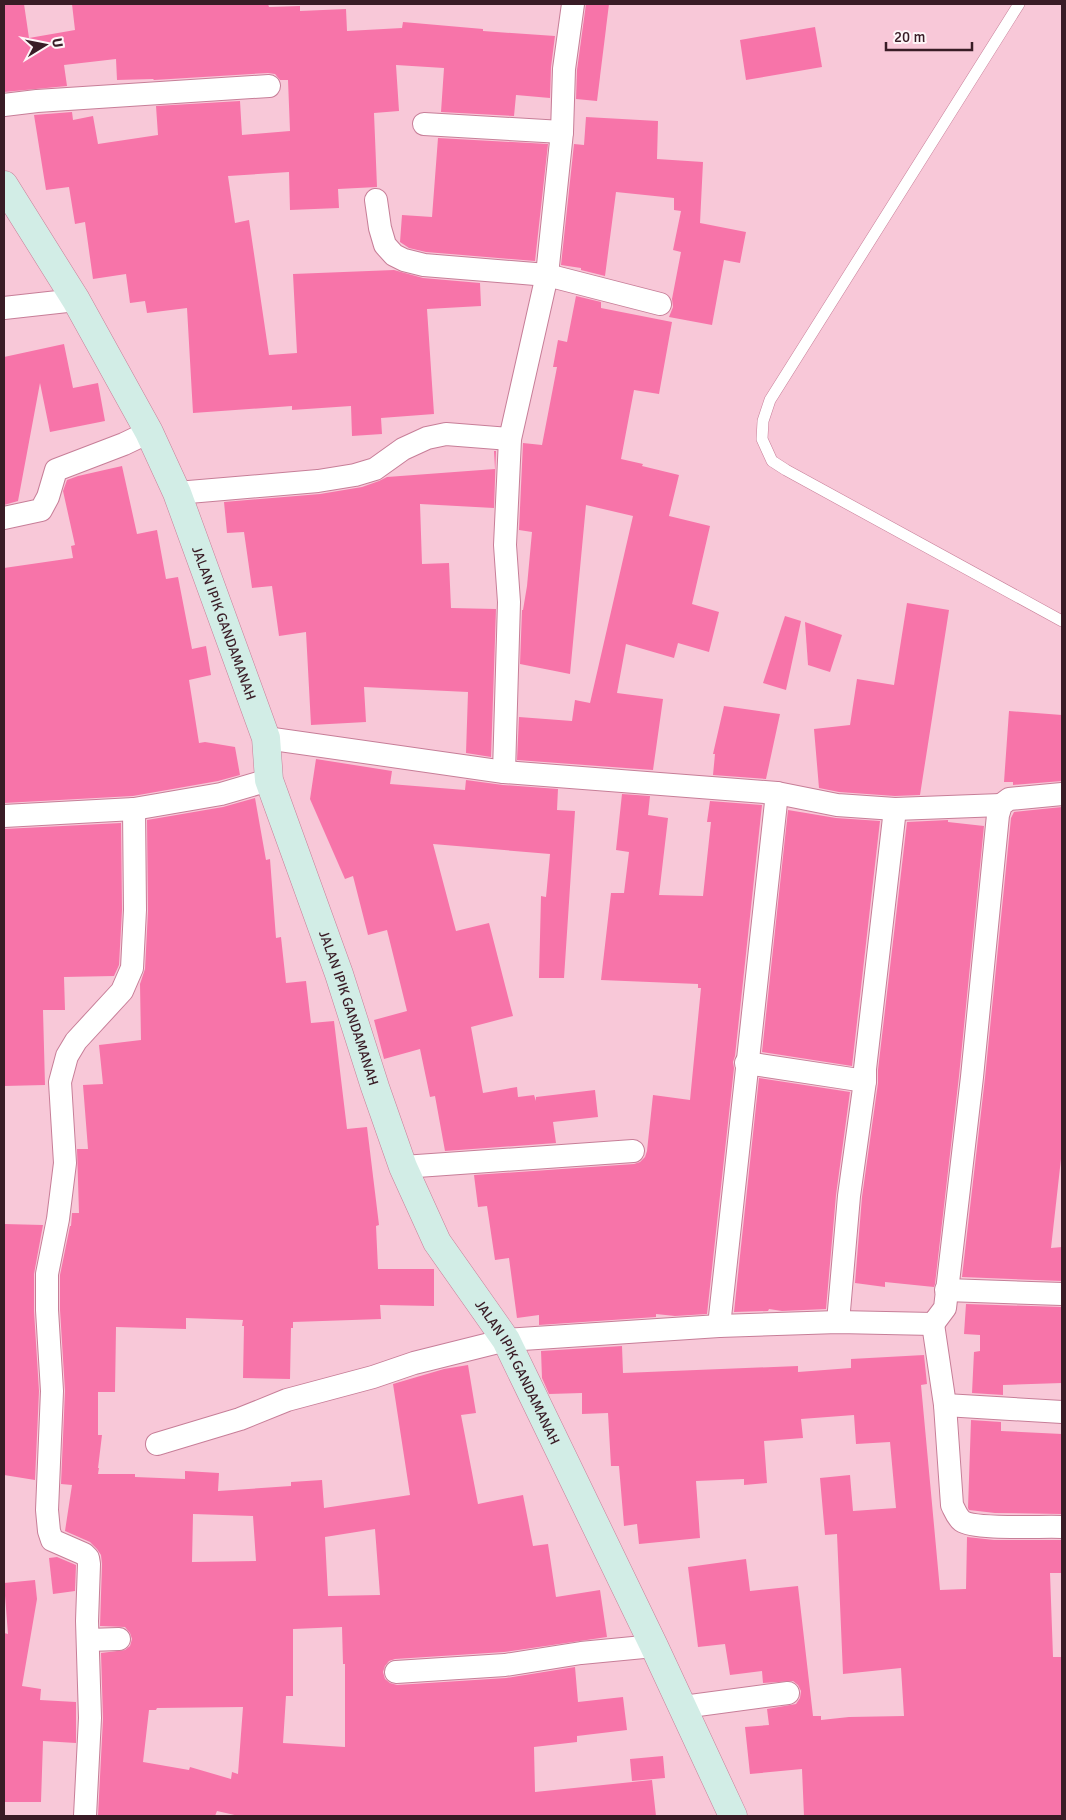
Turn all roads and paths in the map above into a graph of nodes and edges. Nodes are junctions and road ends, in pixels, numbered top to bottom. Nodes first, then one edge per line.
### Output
1 (572, 4) edge
2 (1019, 4) edge
3 (269, 86) dead end
4 (4, 106) edge
5 (424, 124) dead end
6 (562, 132) junction
7 (4, 184) edge
8 (376, 200) dead end
9 (547, 275) junction
10 (76, 300) junction
11 (660, 304) dead end
12 (4, 308) edge
13 (149, 432) junction
14 (510, 439) junction
15 (177, 493) junction
16 (4, 518) edge
17 (1062, 621) edge
18 (266, 738) junction
19 (504, 772) junction
20 (270, 780) junction
21 (777, 793) junction
22 (1062, 794) edge
23 (1001, 805) junction
24 (134, 809) junction
25 (895, 809) junction
26 (4, 816) edge
27 (746, 1063) junction
28 (865, 1081) junction
29 (633, 1150) dead end
30 (403, 1167) junction
31 (946, 1290) junction
32 (1062, 1294) edge
33 (838, 1322) junction
34 (934, 1324) junction
35 (719, 1326) junction
36 (506, 1340) junction
37 (945, 1405) junction
38 (1062, 1412) edge
39 (157, 1444) dead end
40 (1062, 1527) edge
41 (119, 1639) dead end
42 (88, 1640) junction
43 (654, 1646) junction
44 (396, 1672) dead end
45 (788, 1693) dead end
46 (683, 1707) junction
47 (85, 1816) edge
48 (733, 1816) edge

1 - 6 street
2 - 17 lane
3 - 4 street
5 - 6 street
6 - 9 street
7 - 10 street, JALAN IPIK GANDAMANAH
8 - 9 street
9 - 11 street
9 - 14 street
10 - 12 street
10 - 13 street, JALAN IPIK GANDAMANAH
13 - 15 street, JALAN IPIK GANDAMANAH
13 - 16 street
14 - 15 street
14 - 19 street
15 - 18 street, JALAN IPIK GANDAMANAH
18 - 19 street
18 - 20 street, JALAN IPIK GANDAMANAH
19 - 21 street
20 - 24 street
20 - 30 street, JALAN IPIK GANDAMANAH
21 - 25 street
21 - 27 street
22 - 23 street
23 - 25 street
23 - 31 street
24 - 26 street
24 - 42 street
25 - 28 street
27 - 28 street
27 - 35 street
28 - 33 street
29 - 30 street
30 - 36 street, JALAN IPIK GANDAMANAH
31 - 32 street
31 - 34 street
33 - 34 street
33 - 35 street
34 - 37 street
35 - 36 street
36 - 39 street
36 - 43 street, JALAN IPIK GANDAMANAH
37 - 38 street
37 - 40 street
41 - 42 street
42 - 47 street
43 - 44 street
43 - 46 street, JALAN IPIK GANDAMANAH
45 - 46 street
46 - 48 street, JALAN IPIK GANDAMANAH

